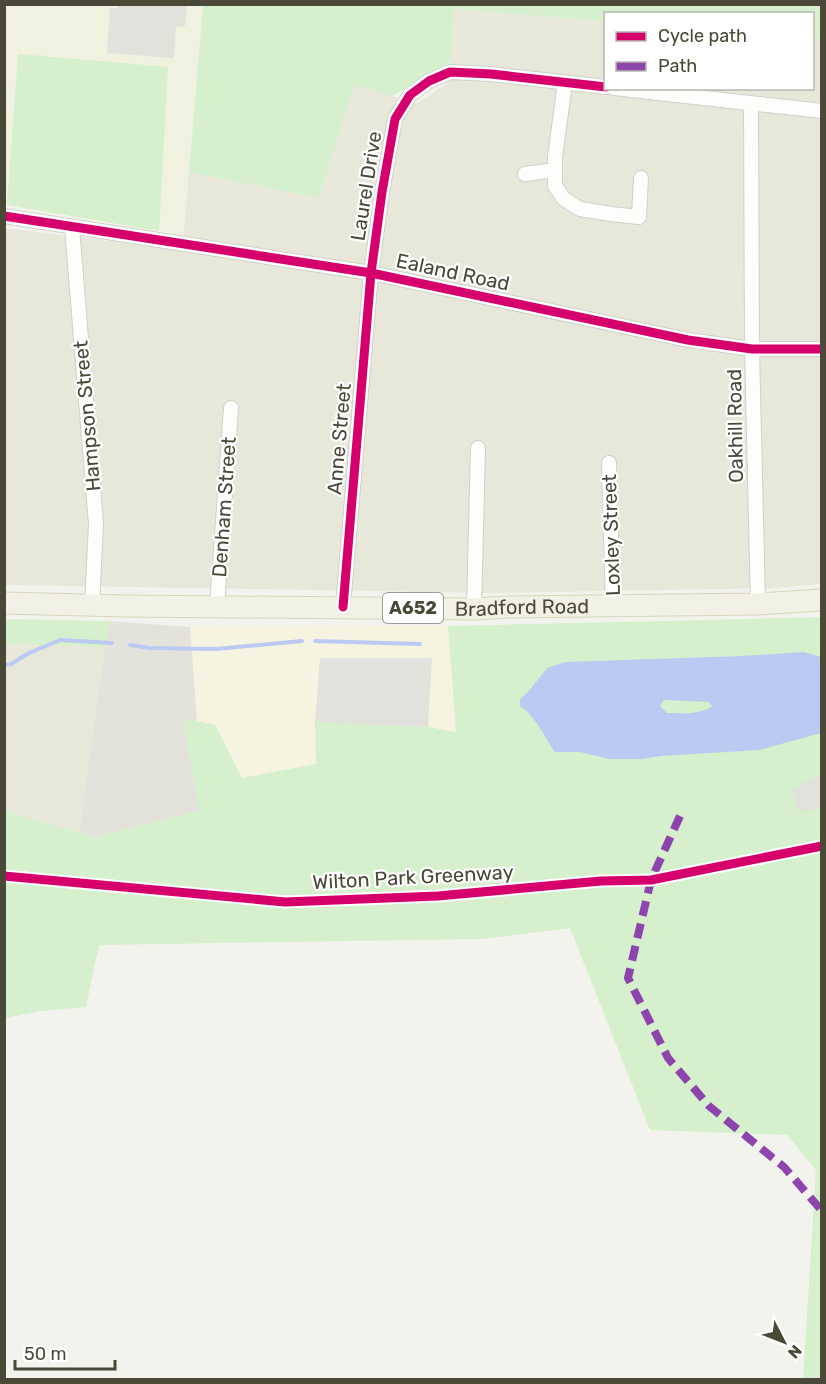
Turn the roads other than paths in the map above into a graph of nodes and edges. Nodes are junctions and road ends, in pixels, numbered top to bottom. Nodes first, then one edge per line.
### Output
1 (565, 83) junction
2 (604, 87) edge
3 (631, 90) edge
4 (751, 104) junction
5 (822, 111) edge
6 (555, 170) junction
7 (525, 174) dead end
8 (641, 178) dead end
9 (4, 216) edge
10 (72, 226) junction
11 (371, 273) junction
12 (752, 349) junction
13 (822, 349) edge
14 (231, 408) dead end
15 (478, 448) dead end
16 (609, 463) dead end
17 (822, 600) edge
18 (4, 603) edge
19 (758, 604) junction
20 (92, 605) junction
21 (217, 606) junction
22 (343, 607) junction
23 (613, 607) junction
24 (474, 609) junction

1 - 2 street, Laurel Drive
1 - 6 street
1 - 11 street, Laurel Drive
3 - 4 street
4 - 5 street
4 - 12 street, Oakhill Road
6 - 7 street
6 - 8 street
9 - 10 street, Ealand Road
10 - 11 street, Ealand Road
10 - 20 street, Hampson Street
11 - 12 street, Ealand Road
11 - 22 street, Anne Street
12 - 13 street, Ealand Road
12 - 19 street, Oakhill Road
14 - 21 street, Denham Street
15 - 24 street
16 - 23 street, Loxley Street
17 - 19 main road, Bradford Road / A652
18 - 20 main road, Bradford Road / A652
19 - 23 main road, Bradford Road / A652
20 - 21 main road, Bradford Road / A652
21 - 22 main road, Bradford Road / A652
22 - 24 main road, Bradford Road / A652
23 - 24 main road, Bradford Road / A652

